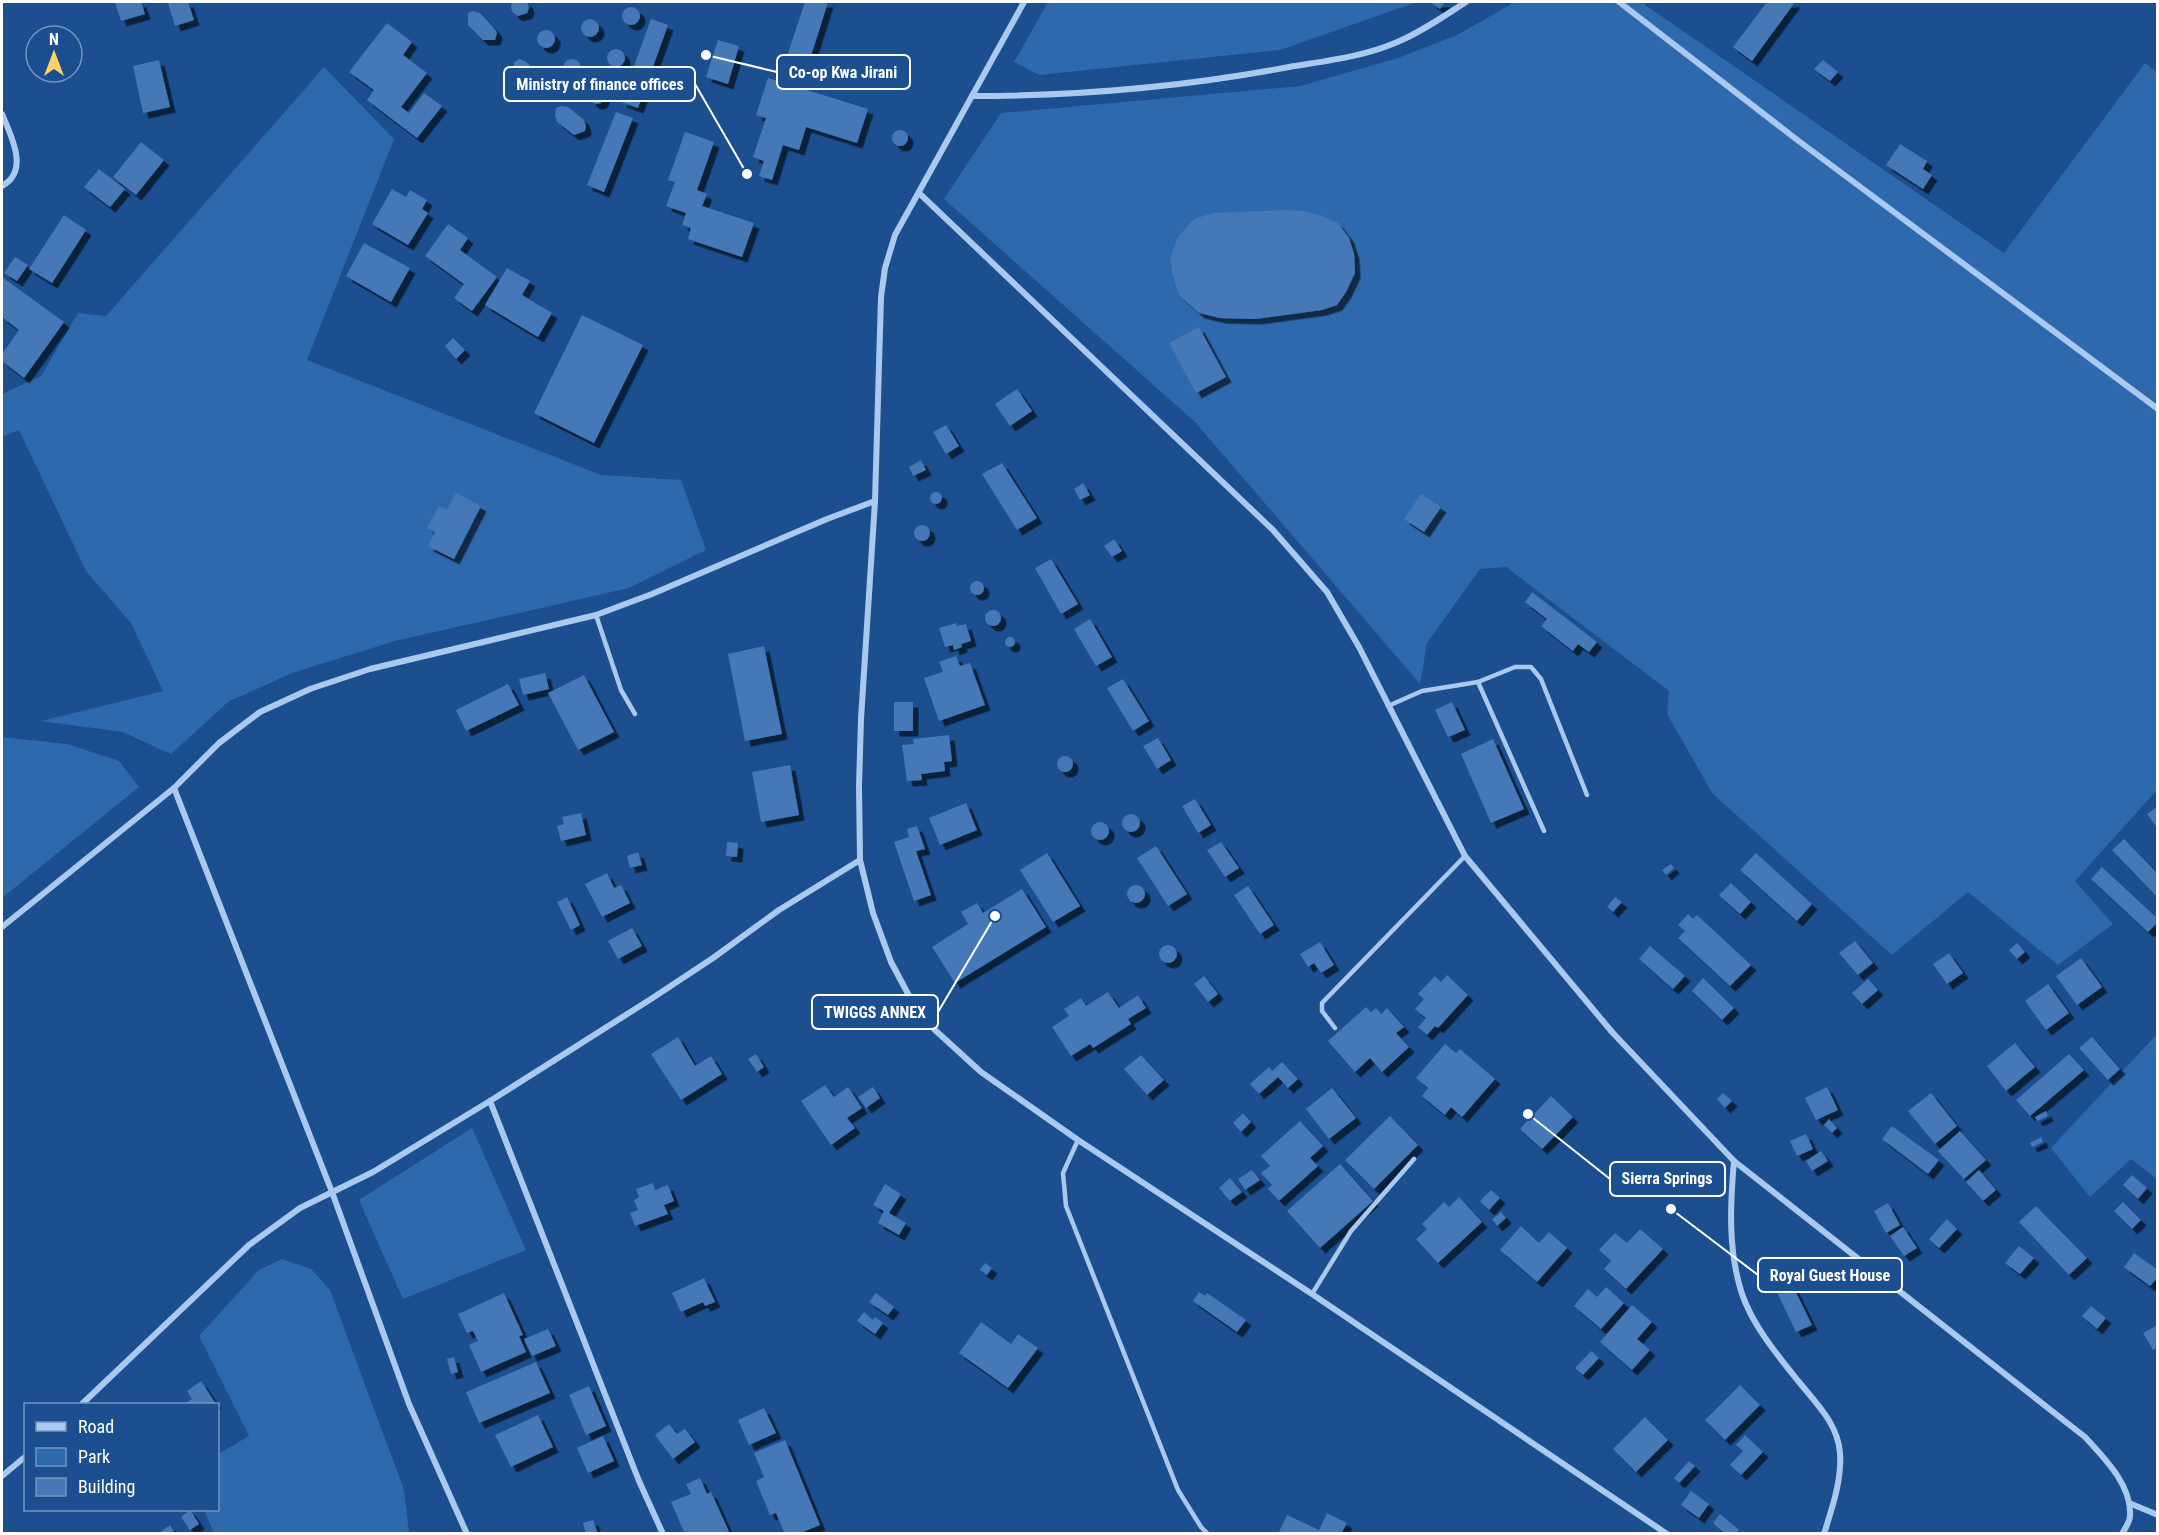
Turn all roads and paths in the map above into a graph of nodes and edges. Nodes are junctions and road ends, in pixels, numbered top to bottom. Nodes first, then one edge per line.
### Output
1 (1024, 2) edge
2 (1466, 2) edge
3 (1619, 2) edge
4 (972, 96) junction
5 (2, 114) edge
6 (2, 186) edge
7 (919, 193) junction
8 (2157, 409) edge
9 (875, 501) junction
10 (596, 615) junction
11 (1478, 682) junction
12 (1388, 706) junction
13 (635, 714) dead end
14 (174, 788) junction
15 (1587, 795) dead end
16 (1544, 831) dead end
17 (1465, 856) junction
18 (860, 860) junction
19 (2, 927) edge
20 (1335, 1028) dead end
21 (490, 1101) junction
22 (1077, 1140) junction
23 (1414, 1159) dead end
24 (1734, 1161) junction
25 (332, 1192) junction
26 (1312, 1294) junction
27 (83, 1403) edge
28 (24, 1458) edge
29 (2, 1476) edge
30 (2129, 1503) junction
31 (2157, 1515) edge
32 (467, 1533) edge
33 (663, 1533) edge
34 (1208, 1533) edge
35 (1666, 1533) edge
36 (1824, 1533) edge
37 (2122, 1533) edge

1 - 4 street
2 - 4 street
3 - 8 street
4 - 7 street
5 - 6 street
7 - 9 street
7 - 12 street
9 - 10 street
9 - 18 street
10 - 13 lane
10 - 14 street
11 - 12 lane
11 - 15 lane
11 - 16 lane
12 - 17 street
14 - 19 street
14 - 25 street
17 - 20 lane
17 - 24 street
18 - 21 street
18 - 22 street
21 - 25 street
21 - 33 street
22 - 26 street
22 - 34 lane
23 - 26 lane
24 - 30 street
24 - 36 street
25 - 27 street
25 - 32 street
26 - 35 street
28 - 29 street
30 - 31 street
30 - 37 street

